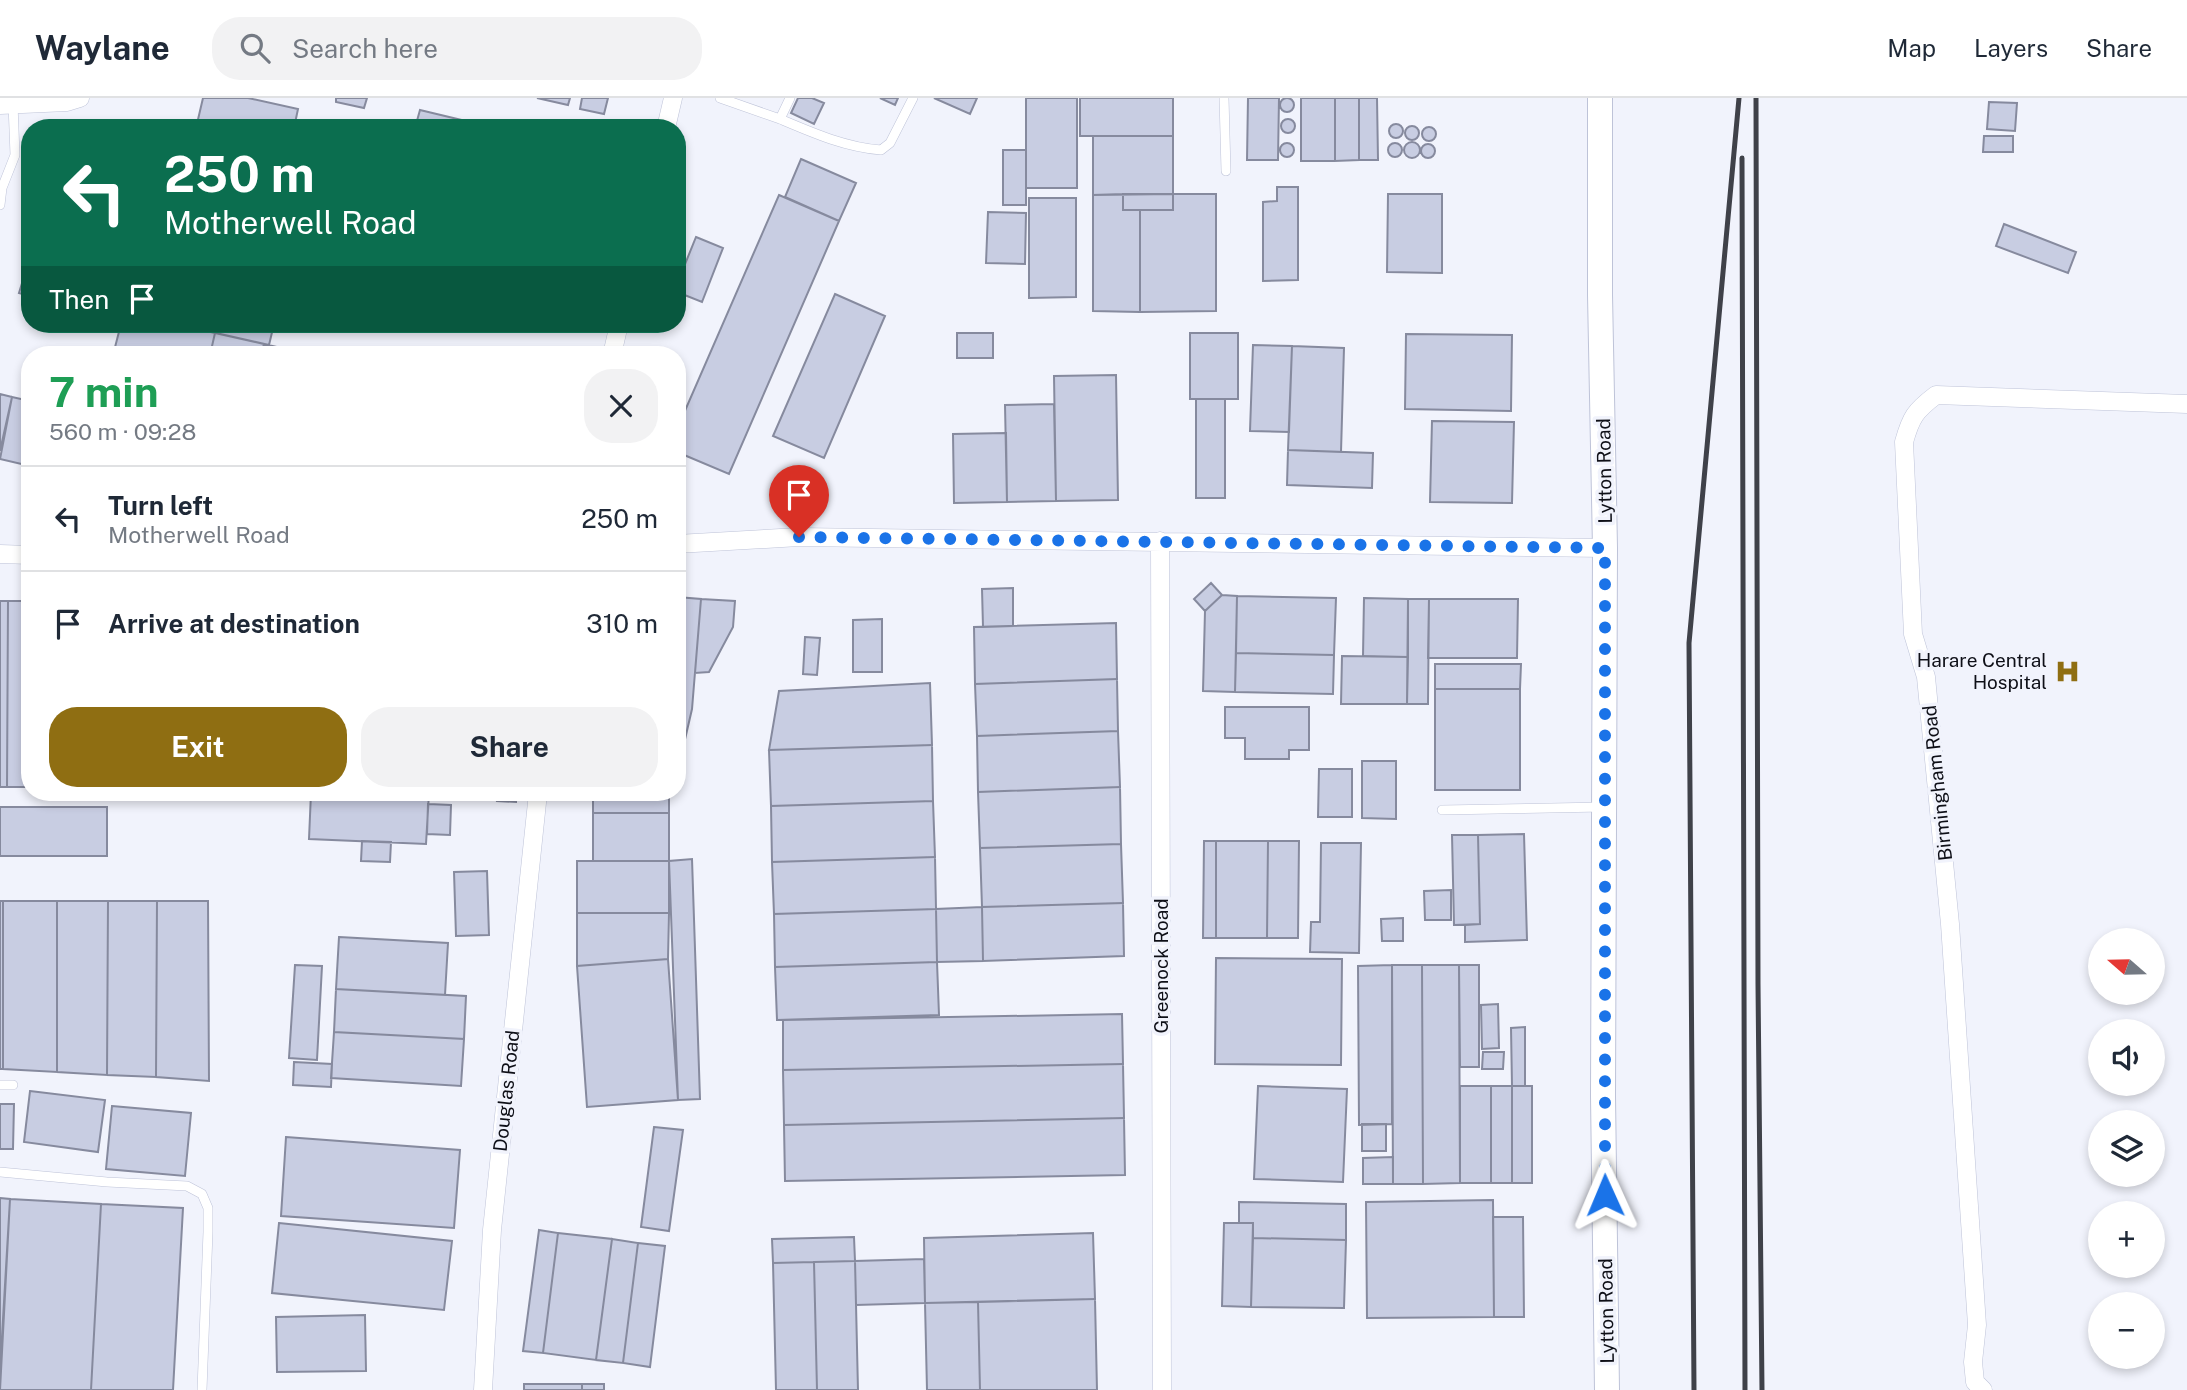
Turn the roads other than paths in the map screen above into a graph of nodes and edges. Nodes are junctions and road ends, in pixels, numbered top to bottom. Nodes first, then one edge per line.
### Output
1 (80, 98) edge
2 (673, 98) edge
3 (720, 98) edge
4 (790, 98) edge
5 (913, 98) edge
6 (1224, 98) edge
7 (1600, 98) edge
8 (7, 105) edge
9 (668, 119) edge
10 (780, 119) junction
11 (1226, 172) dead end
12 (1, 185) edge
13 (0, 205) edge
14 (2187, 404) edge
15 (1160, 541) junction
16 (686, 543) edge
17 (1605, 548) junction
18 (0, 554) edge
19 (21, 555) edge
20 (537, 801) edge
21 (1604, 807) junction
22 (1442, 810) dead end
23 (0, 1085) edge
24 (13, 1086) dead end
25 (0, 1172) edge
26 (202, 1390) edge
27 (484, 1390) edge
28 (1162, 1390) edge
29 (1607, 1390) edge
30 (1983, 1390) edge

1 - 8 street
2 - 9 street
3 - 10 lane
4 - 10 lane
5 - 10 lane
6 - 11 lane
7 - 17 main road, Lytton Road
8 - 12 lane
12 - 13 lane
14 - 30 street, Birmingham Road
15 - 16 street
15 - 17 street
15 - 28 street, Greenock Road
17 - 21 main road, Lytton Road
18 - 19 street
20 - 27 street, Douglas Road
21 - 22 lane
21 - 29 main road, Lytton Road
23 - 24 lane
25 - 26 lane

